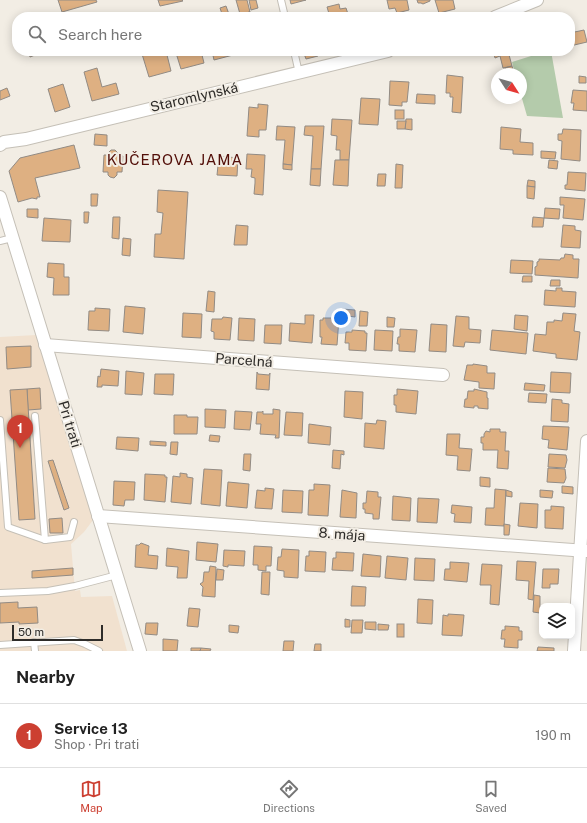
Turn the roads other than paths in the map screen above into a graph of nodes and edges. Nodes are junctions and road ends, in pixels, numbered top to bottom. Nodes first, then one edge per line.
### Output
1 (281, 0) edge
2 (537, 0) edge
3 (285, 12) edge
4 (507, 12) edge
5 (295, 56) edge
6 (368, 56) edge
7 (299, 73) junction
8 (0, 145) edge
9 (0, 197) edge
10 (12, 238) junction
11 (0, 241) edge
12 (45, 345) junction
13 (443, 375) dead end
14 (35, 416) dead end
15 (0, 420) edge
16 (587, 441) edge
17 (98, 516) junction
18 (74, 522) dead end
19 (45, 540) junction
20 (584, 551) edge
21 (117, 575) junction
22 (0, 593) edge
23 (34, 642) junction
24 (0, 645) edge
25 (35, 651) edge
26 (99, 651) edge
27 (140, 651) edge
28 (574, 651) edge

1 - 3 lane
2 - 4 street
5 - 7 lane
6 - 7 street, Staromlynská
7 - 8 street, Staromlynská
9 - 10 street, Pri trati
10 - 11 lane
10 - 12 street, Pri trati
12 - 13 street, Parcelná
12 - 17 street, Pri trati
14 - 19 lane
15 - 19 lane
16 - 20 street
17 - 20 street, 8. mája
17 - 21 street, Pri trati
18 - 19 lane
20 - 28 street
21 - 22 lane
21 - 27 street, Pri trati
23 - 24 lane
23 - 25 lane
23 - 26 lane

